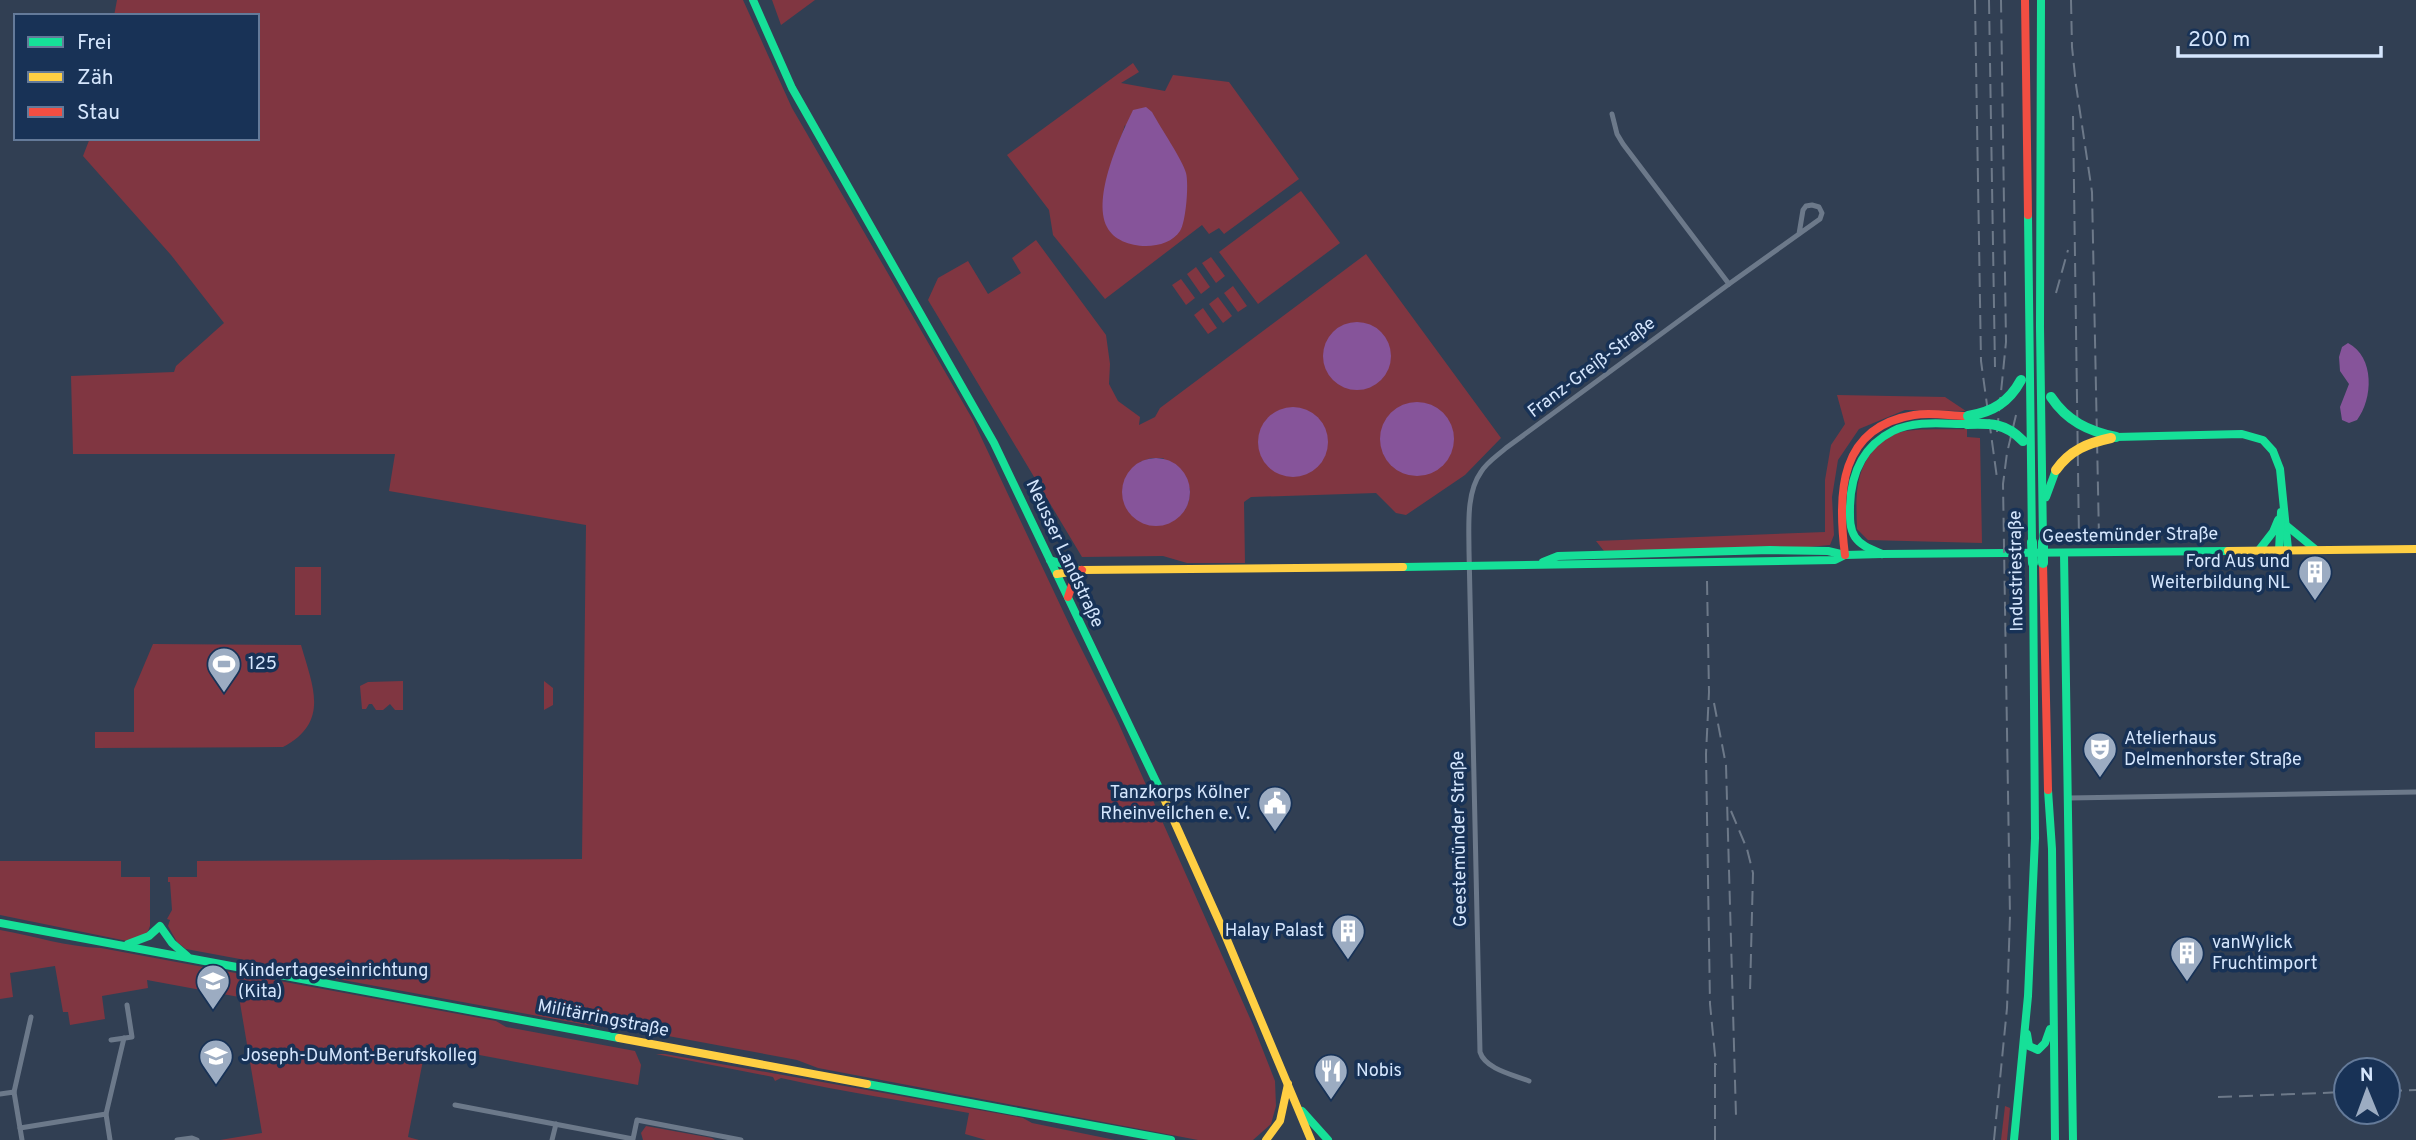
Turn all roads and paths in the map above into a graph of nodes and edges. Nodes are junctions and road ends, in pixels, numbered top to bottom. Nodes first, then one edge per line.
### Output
1 (753, 0) edge
2 (2025, 0) edge
3 (2041, 0) edge
4 (1612, 114) dead end
5 (1799, 234) junction
6 (2028, 273) junction
7 (1729, 284) junction
8 (2040, 327) junction
9 (1968, 420) junction
10 (2116, 437) junction
11 (2032, 505) junction
12 (2282, 509) junction
13 (2042, 512) junction
14 (2287, 526) junction
15 (1850, 527) junction
16 (2038, 542) junction
17 (2315, 549) junction
18 (2416, 549) edge
19 (2259, 550) junction
20 (2284, 550) junction
21 (2064, 553) junction
22 (1882, 554) junction
23 (1845, 555) junction
24 (1050, 559) junction
25 (2038, 563) junction
26 (1469, 565) junction
27 (1082, 570) junction
28 (1057, 574) junction
29 (1068, 597) junction
30 (2416, 792) edge
31 (2070, 797) junction
32 (0, 921) edge
33 (125, 946) junction
34 (190, 958) junction
35 (127, 1005) dead end
36 (2026, 1010) junction
37 (2053, 1014) junction
38 (31, 1017) dead end
39 (124, 1038) junction
40 (111, 1040) dead end
41 (1530, 1082) dead end
42 (1288, 1084) junction
43 (14, 1092) junction
44 (0, 1094) edge
45 (455, 1105) dead end
46 (1297, 1105) junction
47 (106, 1114) junction
48 (556, 1124) junction
49 (20, 1128) junction
50 (727, 1139) edge
51 (22, 1140) edge
52 (110, 1140) edge
53 (177, 1140) edge
54 (197, 1140) edge
55 (552, 1140) edge
56 (634, 1140) edge
57 (741, 1140) edge
58 (1171, 1140) edge
59 (1266, 1140) edge
60 (1311, 1140) edge
61 (1328, 1140) edge
62 (2014, 1140) edge
63 (2055, 1140) edge
64 (2073, 1140) edge

1 - 24 main road, Neusser Landstraße
2 - 6 main road, Industriestraße
3 - 8 main road, Industriestraße
4 - 7 street
5 - 5 street, Franz-Greiß-Straße
5 - 7 street, Franz-Greiß-Straße
6 - 9 main road, bridge
6 - 11 main road, Industriestraße
7 - 26 street, Franz-Greiß-Straße
8 - 10 main road, bridge
8 - 13 main road, Industriestraße
9 - 11 main road, bridge
9 - 15 main road
9 - 23 main road
10 - 12 main road
10 - 13 main road, bridge
11 - 16 main road, Industriestraße
12 - 14 main road
12 - 19 main road
12 - 20 main road
13 - 16 main road, Industriestraße
14 - 17 main road
14 - 20 main road
15 - 22 main road
15 - 23 main road
16 - 25 main road, Industriestraße, bridge
17 - 18 main road, Geestemünder Straße
17 - 20 main road, Geestemünder Straße
19 - 20 main road, Geestemünder Straße
19 - 21 main road, Geestemünder Straße
21 - 22 main road, Geestemünder Straße
21 - 31 main road
22 - 23 main road, Geestemünder Straße
23 - 26 main road, Geestemünder Straße
24 - 27 main road
24 - 28 main road, Neusser Landstraße
25 - 36 main road, Industriestraße
25 - 37 main road, Industriestraße
26 - 27 main road, Geestemünder Straße
26 - 41 street, Geestemünder Straße
27 - 28 main road, Geestemünder Straße
27 - 29 main road
28 - 29 main road, Neusser Landstraße
29 - 42 main road, Neusser Landstraße
30 - 31 street
31 - 64 main road
32 - 33 main road, Militärringstraße
33 - 34 main road, Militärringstraße
33 - 34 main road
34 - 58 main road, Militärringstraße
35 - 39 street
36 - 37 main road
36 - 62 main road, Industriestraße
37 - 63 main road, Industriestraße
38 - 43 street
39 - 40 street
39 - 47 street
42 - 46 main road, Neusser Landstraße
42 - 59 main road
43 - 44 street
43 - 49 street
45 - 48 street
46 - 60 main road, Neusser Landstraße
46 - 61 main road
47 - 49 street
47 - 52 street
48 - 55 street
48 - 56 street
49 - 51 street
50 - 56 street
50 - 57 street
53 - 54 street

